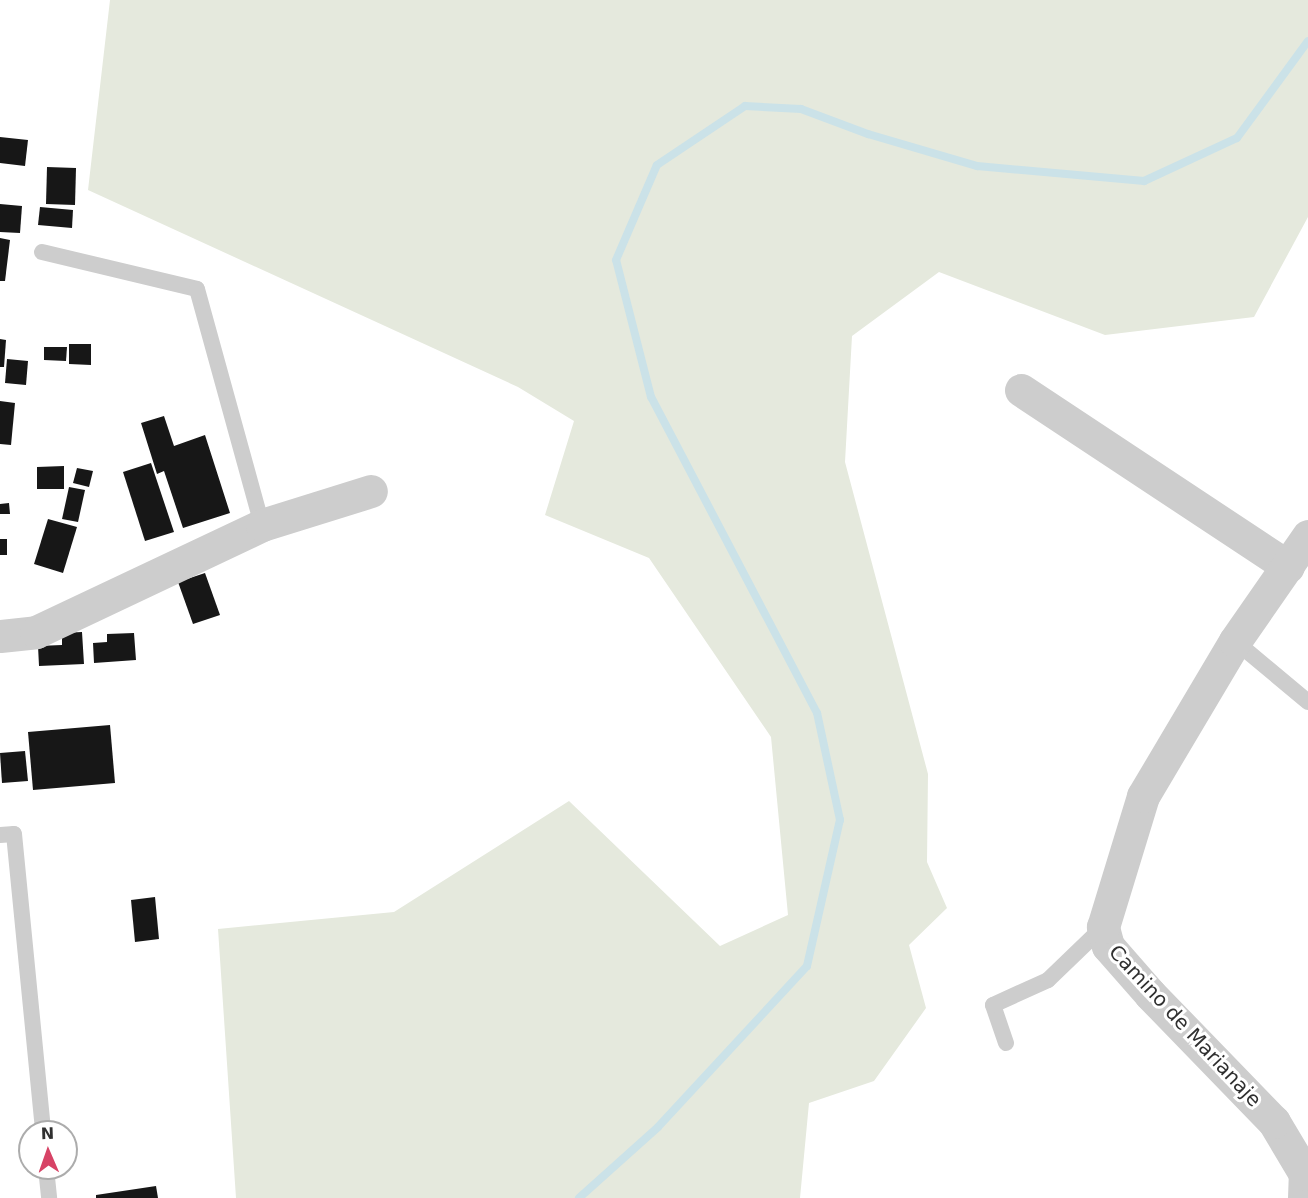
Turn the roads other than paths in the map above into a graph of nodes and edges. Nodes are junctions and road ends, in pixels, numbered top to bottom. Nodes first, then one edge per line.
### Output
1 (42, 252) dead end
2 (1021, 390) dead end
3 (371, 491) dead end
4 (262, 525) junction
5 (1308, 536) edge
6 (1288, 567) junction
7 (0, 636) edge
8 (1235, 641) junction
9 (1308, 702) edge
10 (0, 836) edge
11 (1103, 927) junction
12 (1006, 1043) dead end
13 (42, 1120) edge
14 (47, 1180) edge
15 (49, 1198) edge
16 (1304, 1198) edge

1 - 4 lane
2 - 6 street
3 - 4 street
4 - 7 street
5 - 6 street, Camino de Marianaje
6 - 8 street, Camino de Marianaje
8 - 9 lane
8 - 11 street, Camino de Marianaje
10 - 13 lane
11 - 12 lane
11 - 16 street, Camino de Marianaje
14 - 15 lane

